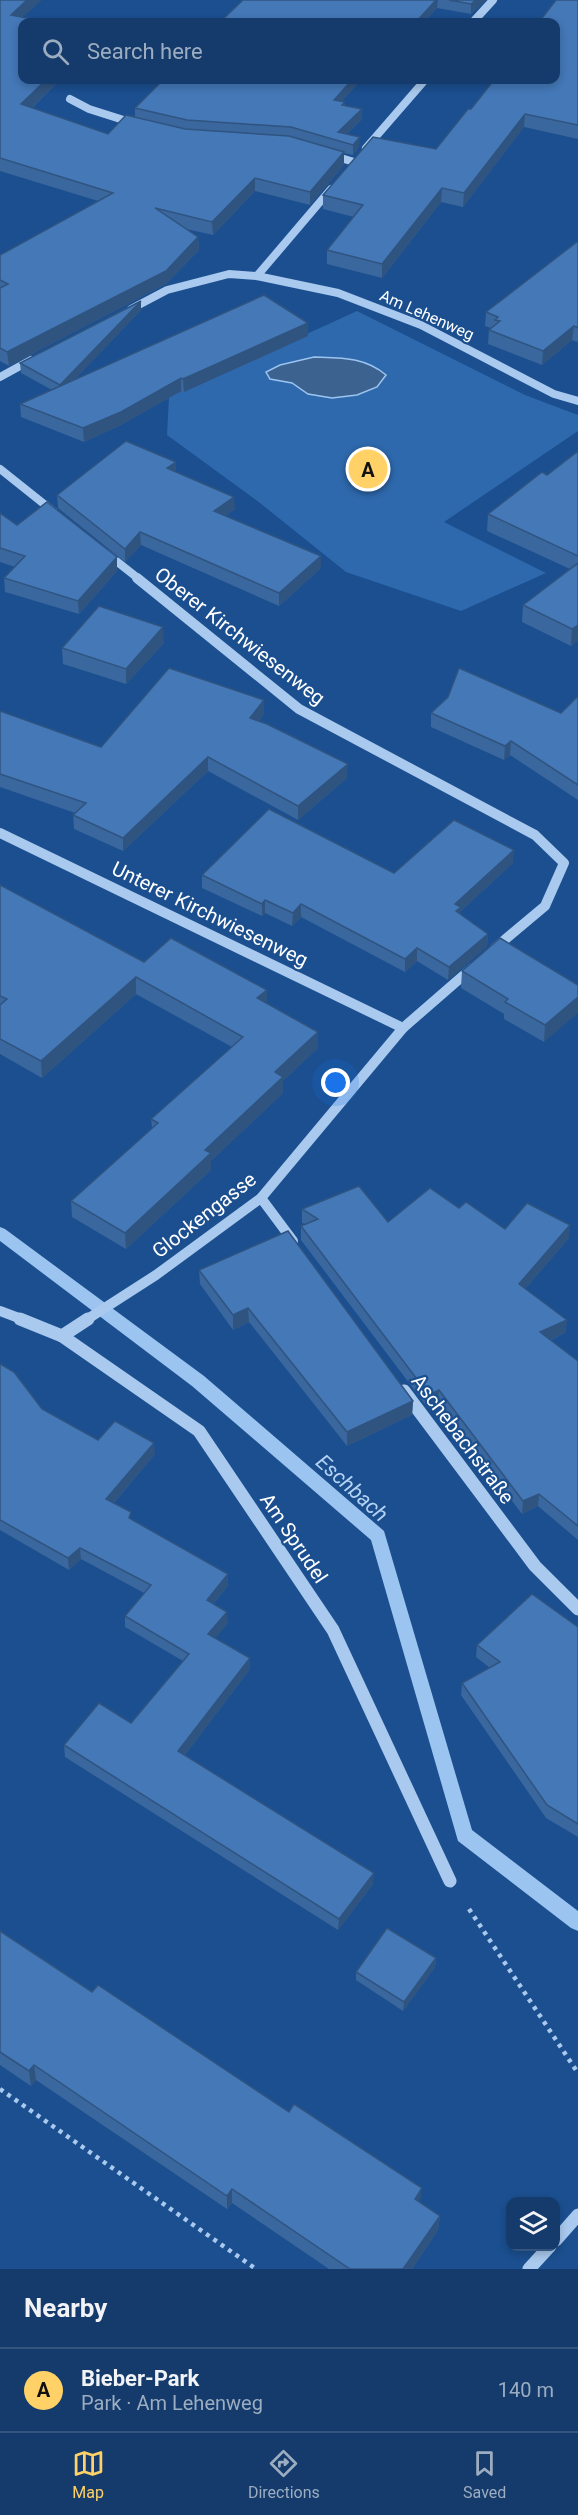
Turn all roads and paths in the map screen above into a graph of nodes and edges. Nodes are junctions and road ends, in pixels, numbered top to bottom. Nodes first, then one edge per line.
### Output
1 (493, 0) edge
2 (477, 18) edge
3 (422, 84) edge
4 (70, 99) dead end
5 (138, 125) edge
6 (327, 154) edge
7 (354, 162) junction
8 (346, 171) edge
9 (339, 180) edge
10 (257, 276) junction
11 (126, 312) edge
12 (42, 355) edge
13 (0, 377) edge
14 (578, 401) edge
15 (0, 469) edge
16 (64, 520) edge
17 (100, 549) edge
18 (0, 833) edge
19 (564, 863) joint
20 (403, 1029) junction
21 (261, 1198) junction
22 (303, 1255) edge
23 (0, 1311) edge
24 (62, 1336) junction
25 (394, 1378) edge
26 (578, 1610) edge
27 (450, 1881) joint
28 (578, 2073) edge
29 (0, 2089) edge
30 (578, 2215) edge
31 (560, 2235) edge
32 (546, 2251) edge
33 (256, 2269) edge
34 (529, 2269) edge

1 - 2 street
3 - 7 street
4 - 5 street
6 - 7 street
7 - 8 street
9 - 10 street
10 - 11 street, Am Lehenweg
10 - 14 street, Am Lehenweg
12 - 13 street
15 - 16 street
17 - 19 street, Oberer Kirchwiesenweg
18 - 20 street, Unterer Kirchwiesenweg
19 - 20 street, Glockengasse
20 - 21 street, Glockengasse
21 - 22 street
21 - 24 street, Glockengasse
23 - 24 street, Am Sprudel
24 - 27 street, Am Sprudel
25 - 26 street, Aschebachstraße
27 - 28 path
29 - 33 path
30 - 31 street
32 - 34 street

